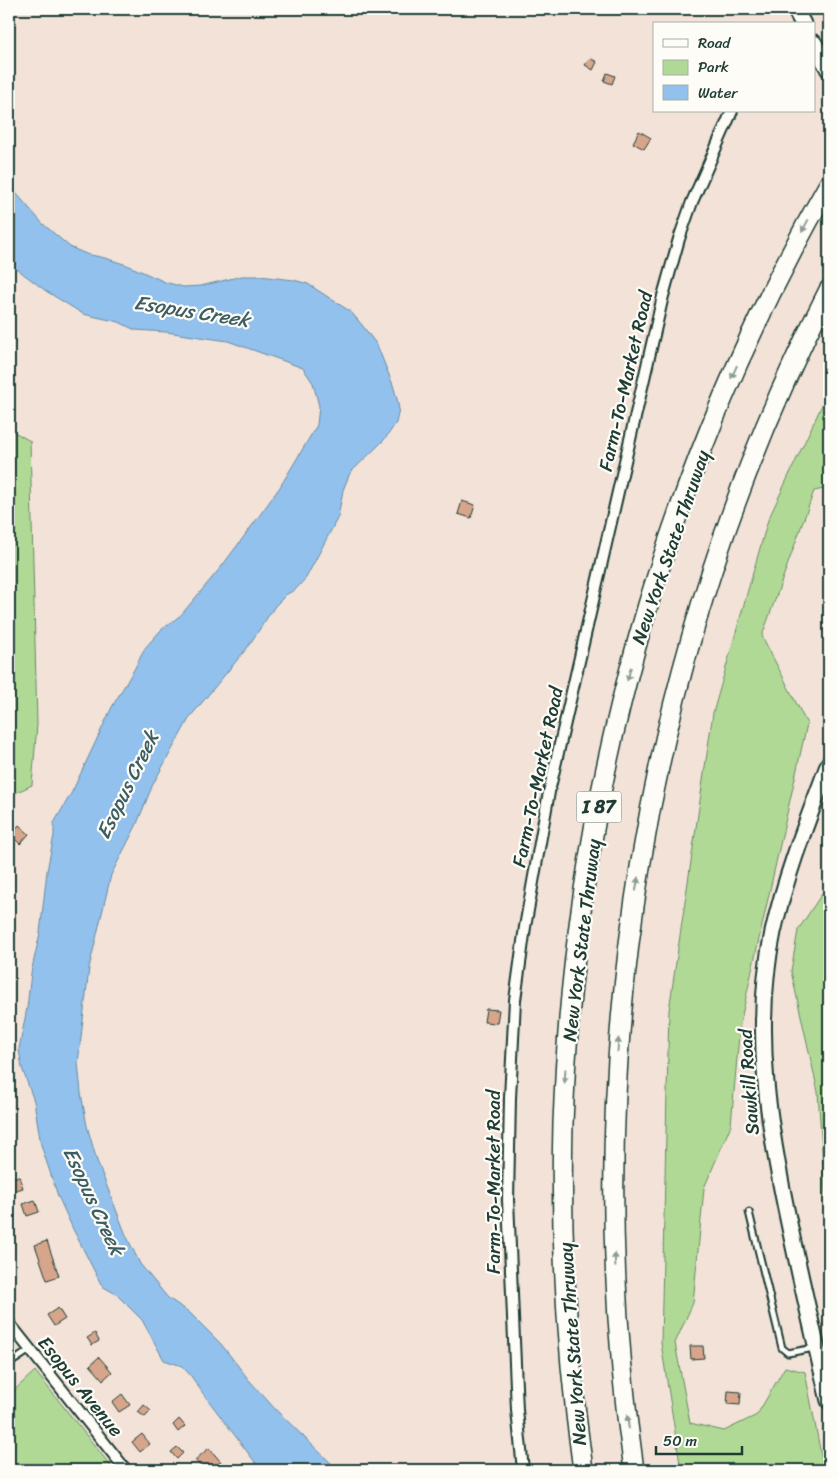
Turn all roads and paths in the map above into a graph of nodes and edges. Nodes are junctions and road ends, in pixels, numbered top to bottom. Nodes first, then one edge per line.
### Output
1 (816, 47) edge
2 (829, 70) edge
3 (732, 112) edge
4 (829, 184) edge
5 (829, 290) edge
6 (829, 763) edge
7 (749, 1212) dead end
8 (9, 1324) edge
9 (817, 1348) junction
10 (30, 1350) junction
11 (9, 1364) edge
12 (829, 1401) edge
13 (126, 1470) edge
14 (523, 1470) edge
15 (583, 1470) edge
16 (634, 1470) edge

1 - 2 street
3 - 14 street, Farm-To-Market Road
4 -> 15 highway, New York State Thruway / I 87
16 -> 5 highway, I 87
6 - 9 street, Sawkill Road
7 - 9 lane
8 - 10 street, Esopus Avenue
9 - 12 street, Sawkill Road
10 - 11 lane
10 - 13 street, Esopus Avenue

